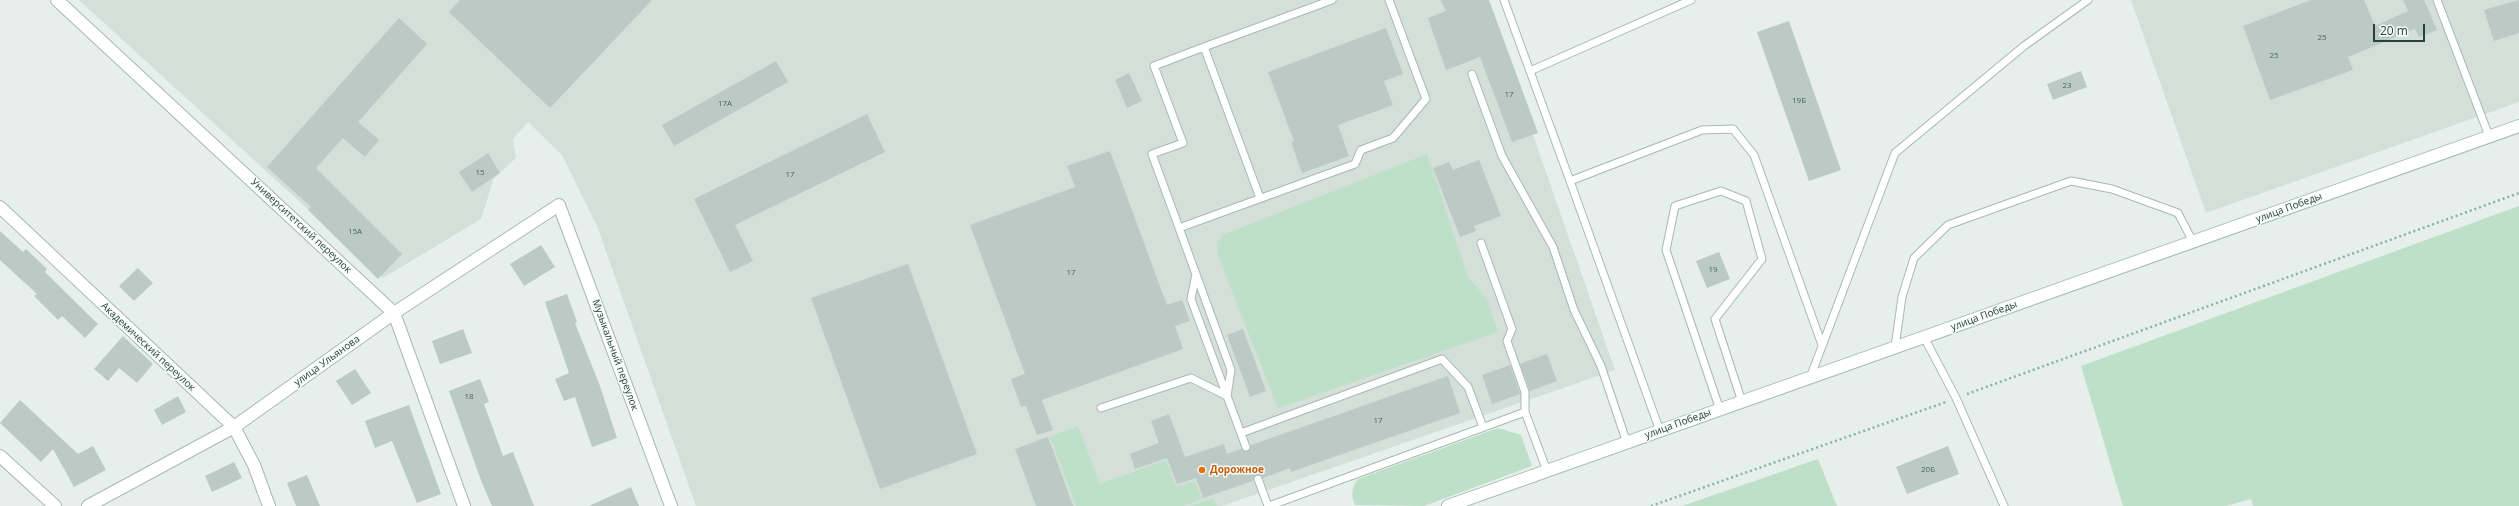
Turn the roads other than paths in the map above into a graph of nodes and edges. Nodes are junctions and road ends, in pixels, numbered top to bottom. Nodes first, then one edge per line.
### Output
1 (57, 0) edge
2 (1332, 0) edge
3 (1389, 0) edge
4 (1504, 0) edge
5 (1691, 0) edge
6 (2088, 0) edge
7 (2437, 0) edge
8 (1204, 47) junction
9 (1530, 71) junction
10 (1472, 74) dead end
11 (2519, 126) edge
12 (2489, 136) junction
13 (1570, 181) junction
14 (1260, 198) junction
15 (559, 205) joint
16 (0, 206) edge
17 (1179, 228) junction
18 (2193, 242) junction
19 (1481, 243) dead end
20 (1196, 274) junction
21 (394, 313) junction
22 (1924, 337) junction
23 (1822, 345) junction
24 (1895, 348) junction
25 (1810, 378) junction
26 (1227, 396) junction
27 (1742, 402) junction
28 (1101, 408) dead end
29 (1720, 410) junction
30 (1525, 412) junction
31 (234, 427) junction
32 (1483, 427) junction
33 (1660, 431) junction
34 (1241, 433) junction
35 (1626, 443) junction
36 (1246, 447) dead end
37 (0, 456) edge
38 (1547, 471) junction
39 (1258, 479) dead end
40 (55, 506) edge
41 (88, 506) edge
42 (269, 506) edge
43 (464, 506) edge
44 (671, 506) edge
45 (1268, 506) edge
46 (1448, 506) edge
47 (2004, 506) edge

1 - 21 street, Университетский переулок
2 - 8 lane
3 - 14 lane
4 - 9 lane
5 - 9 lane
6 - 23 lane
7 - 12 lane
8 - 14 lane
8 - 17 lane
9 - 13 lane
10 - 35 lane
11 - 12 street, улица Победы
12 - 18 street, улица Победы
13 - 23 lane
13 - 33 lane
14 - 17 lane
15 - 21 street, улица Ульянова
15 - 44 street, Музыкальный переулок
16 - 31 street, Академический переулок
17 - 20 lane
18 - 22 street, улица Победы
18 - 24 lane
19 - 30 lane
20 - 26 lane
20 - 26 lane
21 - 31 street, улица Ульянова
21 - 43 street, Университетский переулок
22 - 24 street, улица Победы
22 - 47 lane
23 - 25 lane
24 - 25 street, улица Победы
25 - 27 street, улица Победы
26 - 28 lane
26 - 34 lane
27 - 29 street, улица Победы
27 - 29 lane
29 - 33 street, улица Победы
30 - 32 lane
30 - 38 lane
31 - 41 street, улица Ульянова
31 - 42 street, Академический переулок
32 - 34 lane
32 - 45 lane
33 - 35 street, улица Победы
34 - 36 lane
35 - 38 street, улица Победы
37 - 40 street
38 - 46 street, улица Победы
39 - 45 lane

